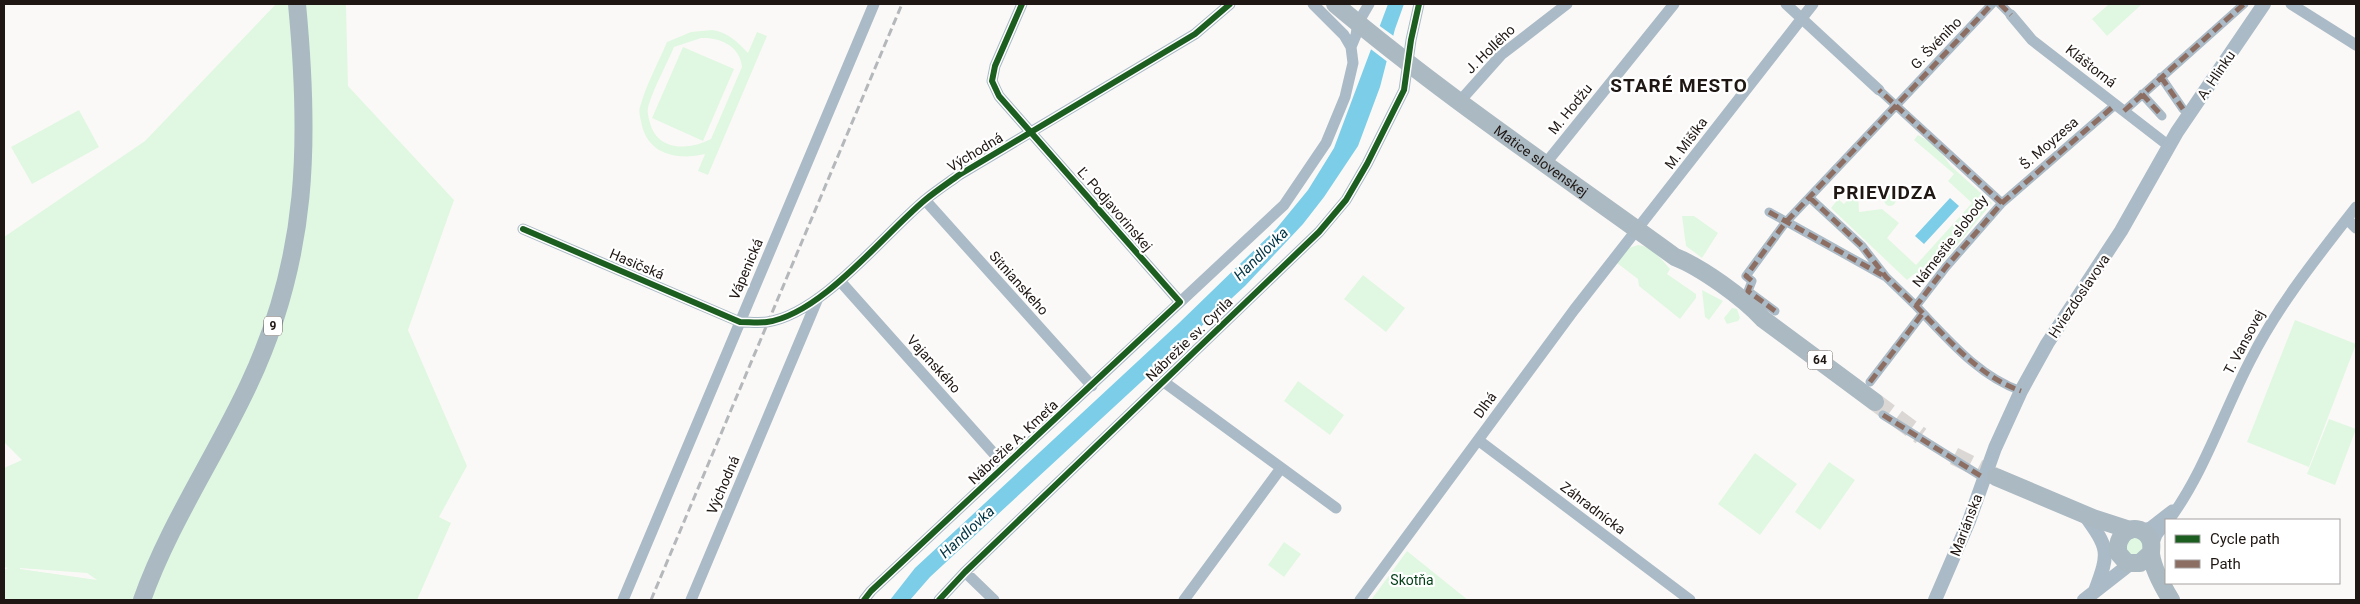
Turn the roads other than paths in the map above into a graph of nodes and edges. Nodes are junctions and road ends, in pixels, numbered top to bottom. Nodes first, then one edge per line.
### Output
1 (297, 4) edge
2 (874, 4) edge
3 (1022, 4) edge
4 (1230, 4) edge
5 (1313, 4) edge
6 (1419, 4) edge
7 (1567, 4) edge
8 (1674, 4) edge
9 (1786, 4) edge
10 (1813, 4) edge
11 (1992, 4) edge
12 (2000, 4) edge
13 (2244, 4) edge
14 (2264, 4) edge
15 (2291, 4) edge
16 (1366, 5) edge
17 (1332, 8) edge
18 (2011, 15) joint
19 (1801, 17) junction
20 (1364, 28) junction
21 (2356, 45) edge
22 (1351, 47) junction
23 (1408, 62) junction
24 (2161, 77) junction
25 (1879, 90) joint
26 (2142, 94) junction
27 (1460, 101) junction
28 (1897, 102) junction
29 (2120, 108) junction
30 (2183, 109) dead end
31 (2162, 116) dead end
32 (1032, 133) junction
33 (2169, 146) junction
34 (1546, 163) junction
35 (1810, 198) junction
36 (925, 200) junction
37 (2002, 203) junction
38 (2356, 207) edge
39 (1769, 212) dead end
40 (2347, 219) junction
41 (1785, 223) junction
42 (2356, 228) edge
43 (523, 229) dead end
44 (1638, 230) junction
45 (1886, 277) junction
46 (840, 281) junction
47 (818, 298) junction
48 (1180, 302) junction
49 (1916, 306) junction
50 (1923, 313) junction
51 (1769, 315) junction
52 (740, 322) junction
53 (1164, 382) junction
54 (1870, 382) dead end
55 (1092, 386) junction
56 (2021, 391) junction
57 (1879, 408) joint
58 (1478, 440) junction
59 (1995, 448) joint
60 (1005, 466) junction
61 (1281, 468) junction
62 (1990, 478) junction
63 (2179, 504) junction
64 (1336, 508) dead end
65 (2089, 516) junction
66 (2170, 519) edge
67 (2165, 524) edge
68 (2135, 548) junction
69 (965, 572) junction
70 (2167, 594) edge
71 (2089, 595) edge
72 (142, 600) edge
73 (623, 600) edge
74 (691, 600) edge
75 (864, 600) edge
76 (939, 600) edge
77 (994, 600) edge
78 (1184, 600) edge
79 (1360, 600) edge
80 (1690, 600) edge
81 (1935, 600) edge

1 - 72 main road, 9
2 - 52 street, Vápenická
3 - 32 street, Ľ. Podjavorinskej
4 - 32 street, Východná
5 - 17 street
6 - 23 street, Nábrežie sv. Cyrila
7 - 27 street, J. Hollého
8 - 34 street, M. Hodžu
9 - 19 street
10 - 19 street, M. Mišíka
11 - 28 street, G. Švéniho
12 - 18 street, Kláštorná
13 - 24 street, A. Hlinku
14 - 33 street, A. Hlinku
15 - 21 street
16 - 20 street, Nábrežie A. Kmeťa
17 - 20 main road, 64
17 - 22 street
18 - 29 street, Kláštorná
19 - 25 street
19 - 44 street, M. Mišíka
20 - 22 street, Nábrežie A. Kmeťa
20 - 23 main road, 64
22 - 48 street, Nábrežie A. Kmeťa
23 - 27 main road, Matice slovenskej / 64
23 - 53 street, Nábrežie sv. Cyrila
24 - 26 street, Š. Moyzesa
24 - 30 street, A. Hlinku
25 - 28 street, Námestie slobody
26 - 29 street, Š. Moyzesa
26 - 31 street
27 - 34 main road, Matice slovenskej / 64
28 - 35 street
28 - 37 street, Námestie slobody
29 - 33 street, Kláštorná
29 - 37 street, Š. Moyzesa
32 - 36 street, Východná
32 - 48 street, Ľ. Podjavorinskej
33 - 56 street, Hviezdoslavova
34 - 44 main road, Matice slovenskej / 64
35 - 41 street
35 - 45 street, Námestie slobody
36 - 46 street, Východná
36 - 55 street, Sitnianskeho
37 - 49 street, Námestie slobody
38 - 40 street, T. Vansovej
39 - 41 street, Námestie slobody
40 - 42 street
40 - 63 street, T. Vansovej
41 - 45 street, Námestie slobody
41 - 51 street
43 - 52 street, Hasičská
44 - 51 main road, Matice slovenskej / 64
44 - 58 street, Dlhá
45 - 49 street, Námestie slobody
46 - 47 street, Východná
46 - 60 street, Vajanského
47 - 52 street, Východná
47 - 74 street, Východná
48 - 55 street, Nábrežie A. Kmeťa
49 - 50 street
50 - 54 street
50 - 56 street
51 - 57 main road, Matice slovenskej / 64
52 - 73 street, Vápenická
53 - 61 street, Nábrežie sv. Cyrila
53 - 69 street, Nábrežie sv. Cyrila
55 - 60 street, Nábrežie A. Kmeťa
56 - 59 street, Hviezdoslavova
57 - 62 street
58 - 79 street, Dlhá
58 - 80 street, Záhradnícka
59 - 62 street, Mariánska
60 - 75 street, Nábrežie A. Kmeťa
61 - 64 street, Nábrežie sv. Cyrila
61 - 78 street
62 - 65 main road
62 - 81 street, Mariánska
63 - 66 street, T. Vansovej
63 - 68 street, T. Vansovej
65 - 68 main road
65 - 71 street
67 - 68 street
68 - 70 main road
68 - 71 street
69 - 76 street, Nábrežie sv. Cyrila
69 - 77 street

